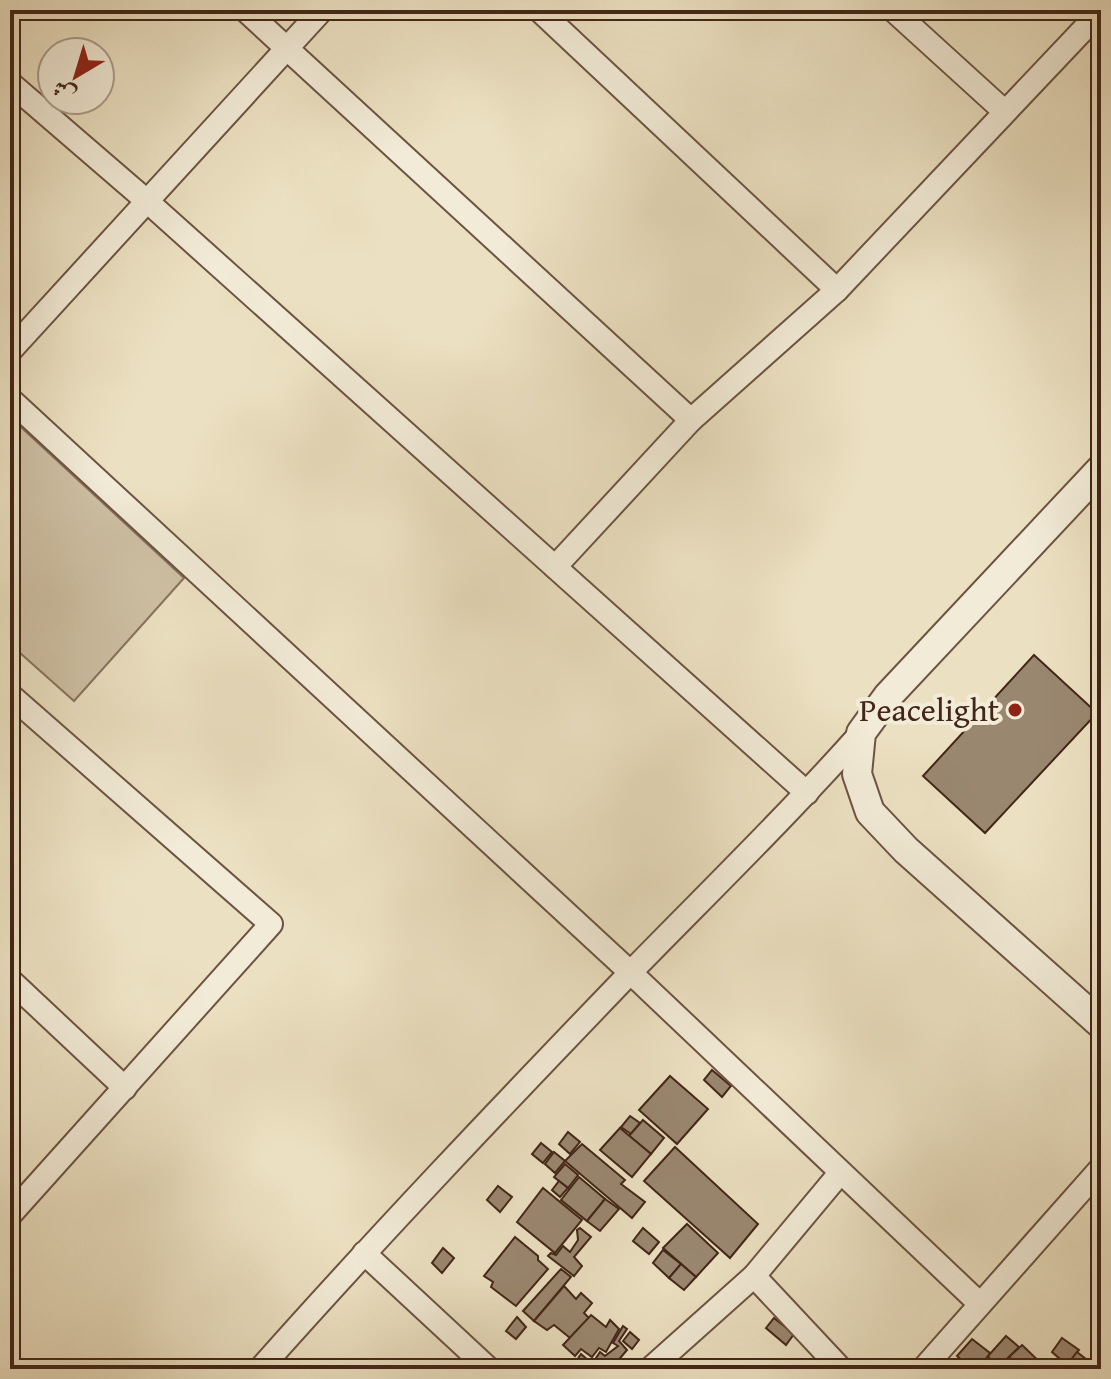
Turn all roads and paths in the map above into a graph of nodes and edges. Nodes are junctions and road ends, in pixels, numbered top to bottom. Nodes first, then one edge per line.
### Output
1 (245, 10) edge
2 (322, 10) edge
3 (539, 10) edge
4 (893, 10) edge
5 (1101, 11) edge
6 (287, 48) junction
7 (10, 83) edge
8 (1004, 111) junction
9 (148, 202) junction
10 (837, 290) junction
11 (10, 351) edge
12 (10, 399) edge
13 (691, 420) junction
14 (1101, 469) edge
15 (555, 567) junction
16 (10, 695) edge
17 (861, 733) junction
18 (807, 793) junction
19 (630, 972) junction
20 (10, 980) edge
21 (1101, 1024) edge
22 (125, 1088) junction
23 (1101, 1168) edge
24 (840, 1173) junction
25 (10, 1215) edge
26 (364, 1253) junction
27 (754, 1276) junction
28 (980, 1304) junction
29 (260, 1369) edge
30 (489, 1369) edge
31 (650, 1369) edge
32 (841, 1369) edge
33 (923, 1369) edge

1 - 6 street
2 - 6 street
3 - 10 street
4 - 8 street
5 - 8 street
6 - 9 street
6 - 13 street
7 - 9 street
8 - 10 street
9 - 11 street
9 - 15 street
10 - 13 street
12 - 19 street
13 - 15 street
14 - 17 street
15 - 18 street
16 - 22 street
17 - 18 street
17 - 21 street
18 - 19 street
19 - 24 street
19 - 26 street
20 - 22 street
22 - 25 street
23 - 28 street
24 - 27 street
24 - 28 street
26 - 29 street
26 - 30 street
27 - 31 street
27 - 32 street
28 - 33 street

